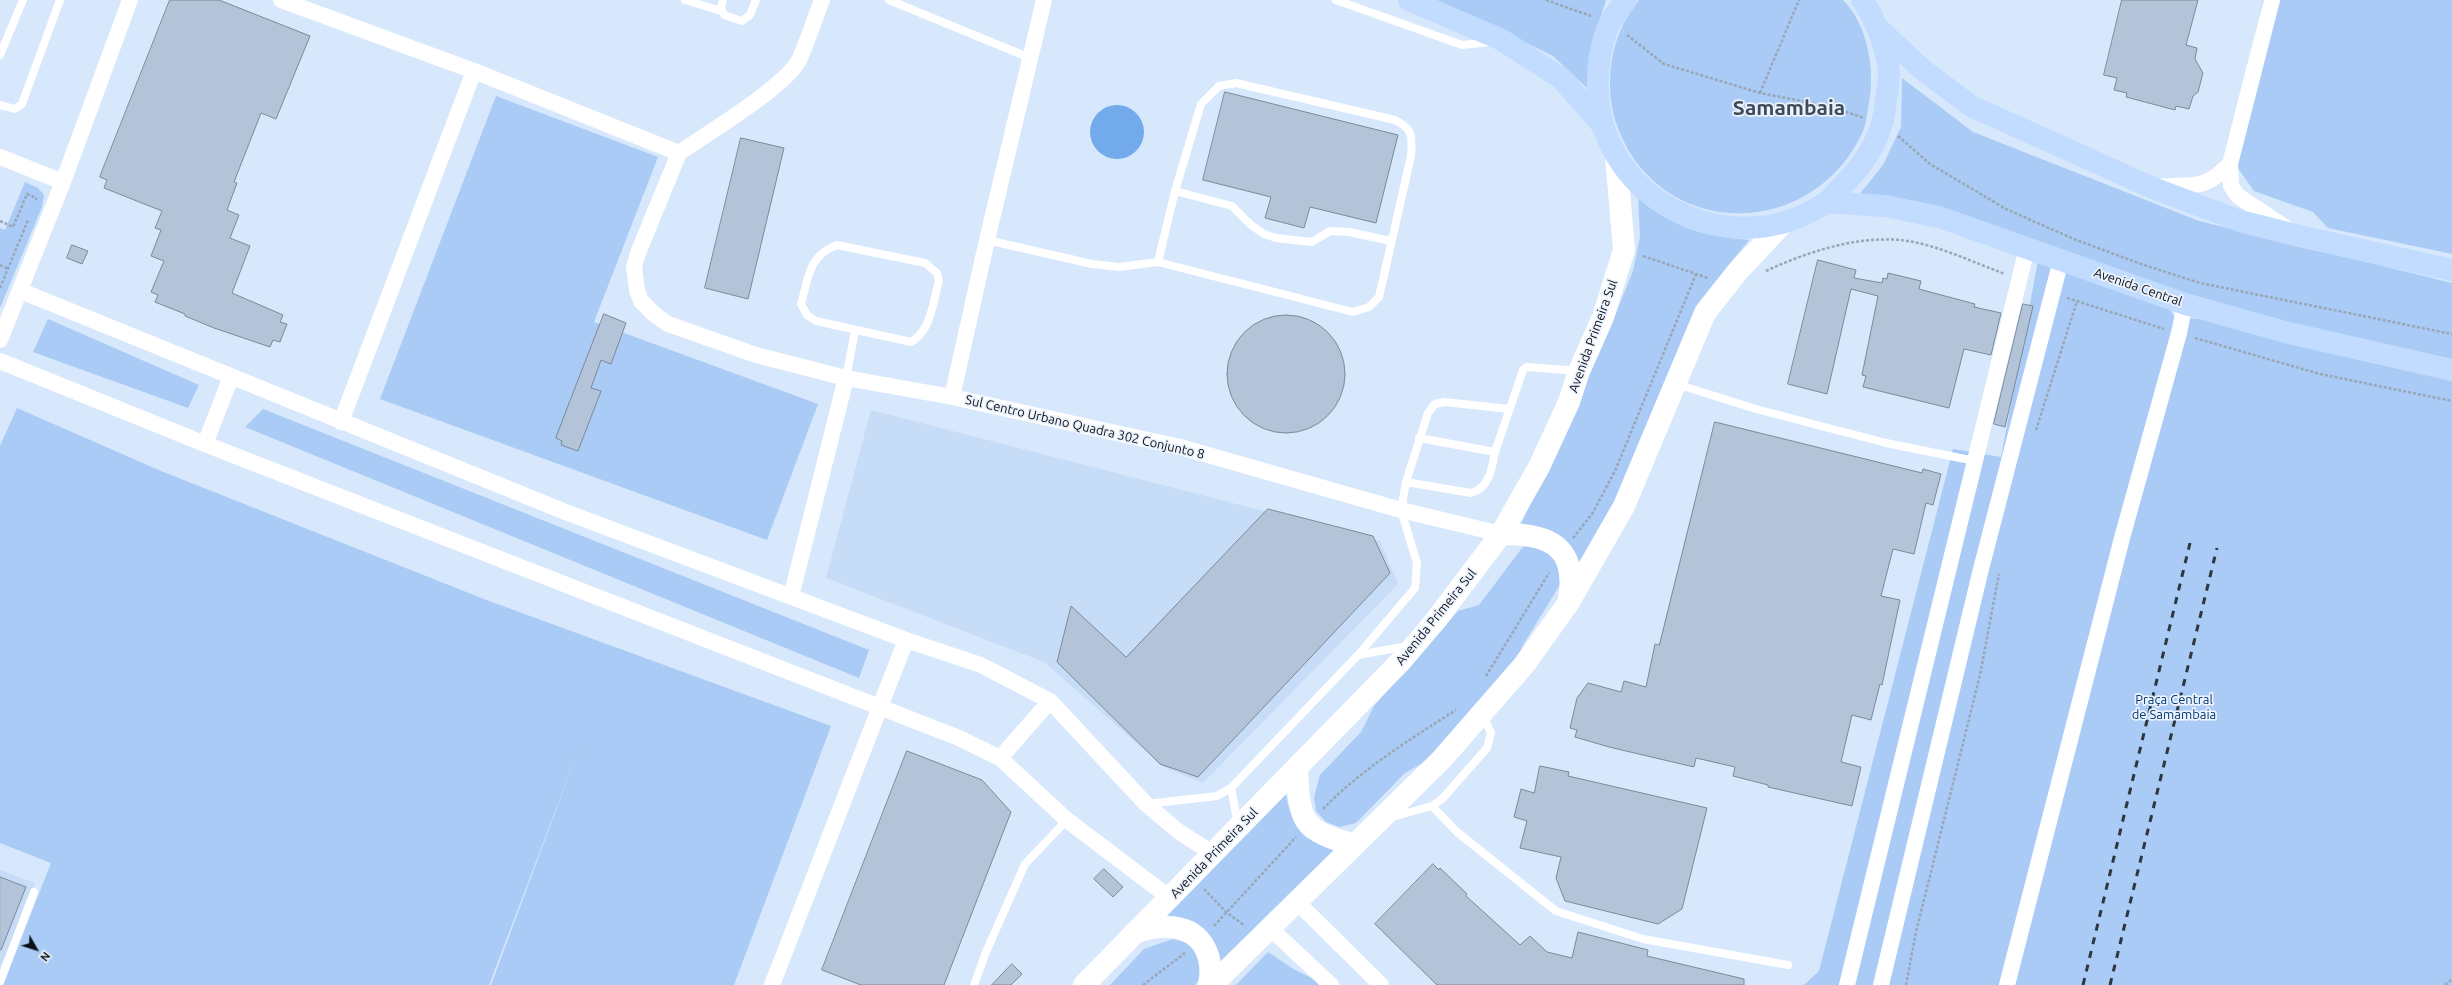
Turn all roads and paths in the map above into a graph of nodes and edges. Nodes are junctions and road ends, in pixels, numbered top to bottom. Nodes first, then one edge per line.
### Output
1 (23, 0) edge
2 (60, 0) edge
3 (130, 0) edge
4 (281, 0) edge
5 (685, 0) edge
6 (723, 0) edge
7 (756, 0) edge
8 (822, 0) edge
9 (889, 0) edge
10 (1044, 0) edge
11 (1336, 0) edge
12 (1409, 0) edge
13 (1546, 0) edge
14 (1626, 0) edge
15 (1799, 0) edge
16 (2272, 0) edge
17 (1871, 10) edge
18 (721, 11) junction
19 (1611, 22) junction
20 (1502, 40) junction
21 (0, 55) edge
22 (1030, 58) junction
23 (474, 71) junction
24 (1760, 93) junction
25 (0, 105) edge
26 (1883, 124) junction
27 (1604, 128) junction
28 (679, 153) junction
29 (1616, 156) junction
30 (0, 157) edge
31 (2230, 164) junction
32 (63, 182) junction
33 (2153, 188) junction
34 (1175, 191) junction
35 (1826, 202) junction
36 (34, 205) dead end
37 (31, 212) dead end
38 (0, 221) edge
39 (1783, 223) junction
40 (2298, 236) junction
41 (986, 240) junction
42 (1391, 241) junction
43 (2027, 248) junction
44 (1624, 250) junction
45 (2061, 260) junction
46 (1158, 262) junction
47 (0, 265) edge
48 (8, 269) junction
49 (2452, 270) edge
50 (1696, 274) junction
51 (1761, 274) dead end
52 (2019, 279) junction
53 (1728, 284) junction
54 (0, 288) edge
55 (21, 291) junction
56 (2053, 292) junction
57 (2077, 301) junction
58 (2185, 304) junction
59 (855, 331) junction
60 (2179, 333) junction
61 (2452, 334) edge
62 (0, 340) edge
63 (0, 361) edge
64 (2452, 370) edge
65 (1579, 372) junction
66 (231, 377) junction
67 (846, 378) junction
68 (1674, 384) junction
69 (952, 397) junction
70 (2452, 401) edge
71 (1510, 409) junction
72 (341, 422) junction
73 (2035, 434) dead end
74 (1420, 438) junction
75 (205, 444) junction
76 (1495, 452) junction
77 (1975, 461) junction
78 (1406, 482) junction
79 (1401, 510) junction
80 (1501, 534) junction
81 (1561, 552) junction
82 (2000, 567) dead end
83 (792, 597) junction
84 (1569, 602) junction
85 (906, 640) junction
86 (1415, 644) junction
87 (1358, 655) junction
88 (1483, 682) dead end
89 (1050, 701) junction
90 (879, 707) junction
91 (1458, 709) dead end
92 (1482, 713) junction
93 (1000, 758) junction
94 (1297, 768) junction
95 (1231, 788) junction
96 (1146, 804) junction
97 (1432, 806) junction
98 (1067, 820) junction
99 (1380, 820) junction
100 (1307, 825) junction
101 (1238, 828) junction
102 (1354, 845) junction
103 (1212, 853) junction
104 (34, 892) dead end
105 (1170, 898) junction
106 (1297, 902) junction
107 (1270, 928) junction
108 (1134, 933) junction
109 (1200, 942) junction
110 (1788, 965) dead end
111 (2452, 978) edge
112 (0, 982) edge
113 (772, 985) edge
114 (974, 985) edge
115 (1084, 985) edge
116 (1143, 985) edge
117 (1210, 985) edge
118 (1331, 985) edge
119 (1381, 985) edge
120 (1847, 985) edge
121 (1881, 985) edge
122 (1906, 985) edge
123 (2007, 985) edge
124 (2445, 985) edge

1 - 21 lane
2 - 25 lane
3 - 32 street
4 - 23 street
5 - 18 lane
6 - 18 lane
7 - 18 lane
8 - 28 street
9 - 22 lane
10 - 22 street
11 - 20 lane
12 - 20 main road
13 - 19 path
14 - 19 main road
15 - 24 path
16 - 31 street
17 - 26 main road
17 - 33 main road
19 - 24 path
19 - 27 main road
20 - 27 main road
22 - 41 street
23 - 28 street
23 - 72 street
24 - 26 path
26 - 35 main road
26 - 61 path
27 - 29 main road
28 - 67 street, Sul Centro Urbano Quadra 302 Conjunto 8
29 - 39 main road
29 - 44 main road, Avenida Primeira Sul
30 - 32 street
31 - 33 street
31 - 40 street
32 - 55 street
33 - 40 main road
34 - 42 lane
34 - 42 lane
34 - 46 lane
35 - 39 main road
35 - 43 main road, Avenida Central
36 - 38 path
37 - 48 path
39 - 53 main road
40 - 49 main road
41 - 46 lane
41 - 69 street
42 - 46 lane
43 - 45 main road, Avenida Central
43 - 52 street
44 - 50 path
44 - 65 main road, Avenida Primeira Sul
45 - 56 street
45 - 58 main road, Avenida Central
47 - 48 path
48 - 54 path
50 - 53 path
50 - 81 path
51 - 52 path
52 - 77 street
53 - 68 main road
55 - 62 street
55 - 66 street
56 - 57 path
56 - 121 street
57 - 60 path
57 - 73 path
58 - 60 street
58 - 64 main road, Avenida Central
59 - 59 lane
59 - 67 lane
60 - 70 path
60 - 123 street
63 - 75 street
65 - 71 lane
65 - 80 main road, Avenida Primeira Sul
66 - 72 street
66 - 75 street
67 - 69 street, Sul Centro Urbano Quadra 302 Conjunto 8
67 - 83 street
68 - 77 lane
68 - 84 main road
69 - 79 street, Sul Centro Urbano Quadra 302 Conjunto 8
71 - 74 lane
71 - 76 lane
72 - 83 street
74 - 76 lane
74 - 78 lane
75 - 90 street
76 - 78 lane
77 - 120 street
78 - 79 lane
79 - 80 street, Sul Centro Urbano Quadra 302 Conjunto 8
79 - 87 lane
80 - 81 main road
80 - 86 main road, Avenida Primeira Sul
81 - 84 main road
81 - 88 path
82 - 122 path
83 - 85 street
84 - 92 main road
85 - 89 street
85 - 90 street
86 - 87 lane
86 - 94 main road, Avenida Primeira Sul
87 - 95 lane
89 - 93 street
89 - 96 street
90 - 93 street
90 - 113 street
91 - 100 path
92 - 97 lane
92 - 99 main road
93 - 98 street
94 - 100 main road
94 - 101 main road, Avenida Primeira Sul
95 - 96 lane
95 - 101 lane
96 - 103 street
97 - 99 lane
97 - 110 lane
98 - 105 street
98 - 114 lane
99 - 102 main road
100 - 102 main road
100 - 109 path
101 - 103 main road, Avenida Primeira Sul
102 - 106 main road
103 - 105 main road, Avenida Primeira Sul
104 - 112 lane
105 - 108 main road, Avenida Primeira Sul
106 - 107 main road
106 - 119 street
107 - 117 main road
107 - 118 street
108 - 109 main road
108 - 115 main road, Avenida Primeira Sul
109 - 116 path
109 - 117 main road
111 - 124 path

